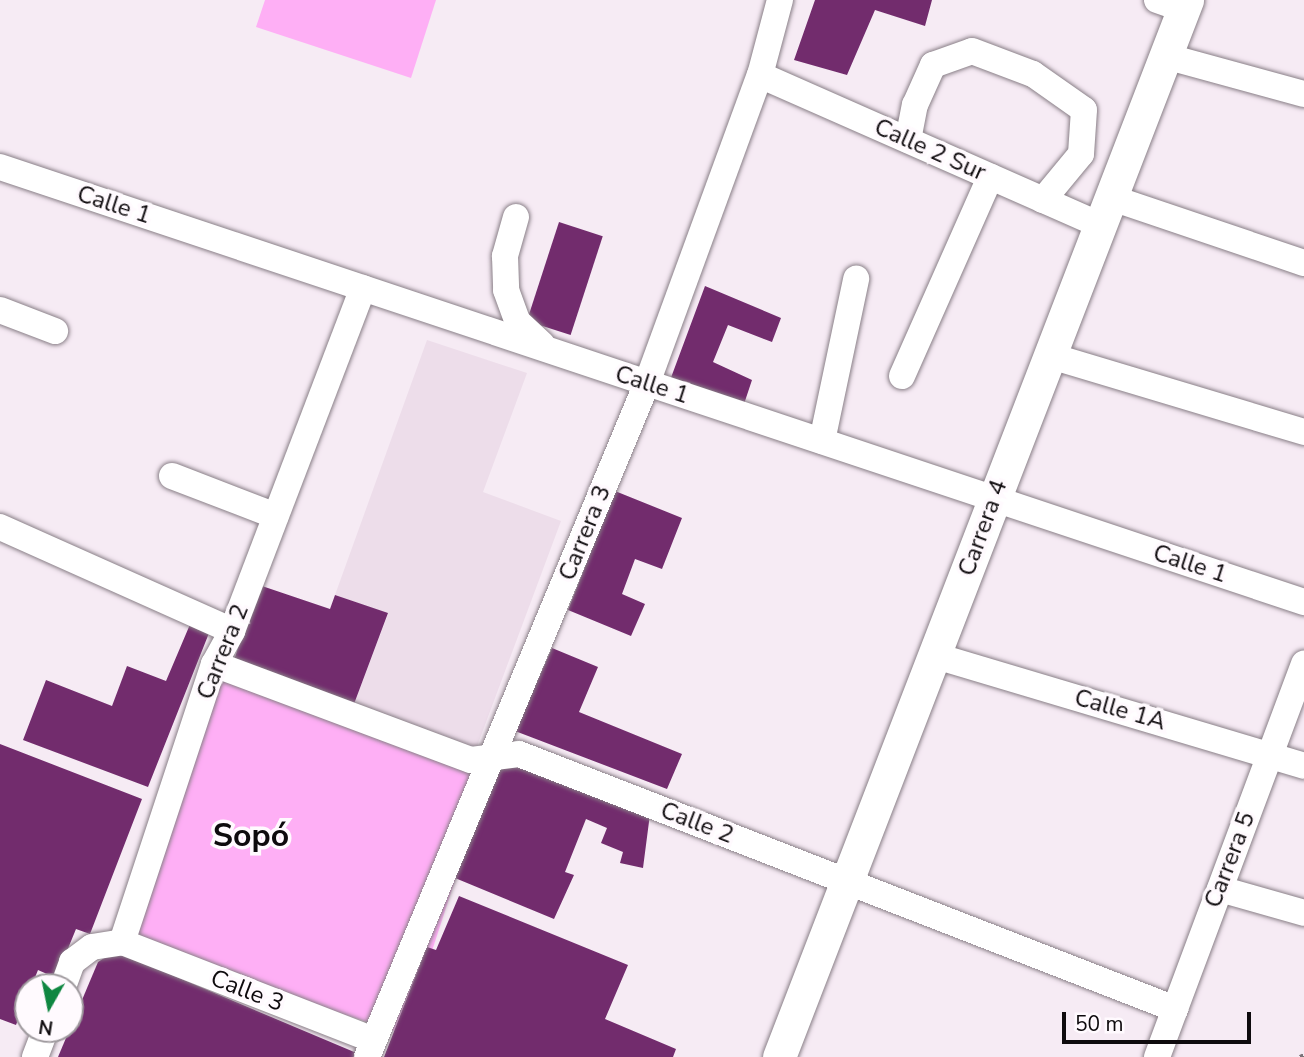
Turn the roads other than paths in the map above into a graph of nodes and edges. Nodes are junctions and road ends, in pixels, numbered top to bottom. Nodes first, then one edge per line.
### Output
1 (780, 0) edge
2 (1176, 3) edge
3 (1165, 56) junction
4 (760, 75) junction
5 (1304, 94) edge
6 (908, 140) junction
7 (1, 170) edge
8 (990, 177) junction
9 (1043, 200) junction
10 (1106, 212) junction
11 (516, 217) dead end
12 (1304, 263) edge
13 (856, 279) dead end
14 (363, 288) junction
15 (0, 310) edge
16 (55, 331) dead end
17 (548, 350) junction
18 (1051, 356) junction
19 (902, 376) dead end
20 (646, 383) junction
21 (1304, 432) edge
22 (822, 441) junction
23 (172, 476) dead end
24 (993, 498) junction
25 (276, 516) junction
26 (0, 527) edge
27 (1304, 602) edge
28 (232, 631) junction
29 (936, 656) junction
30 (214, 664) junction
31 (1304, 664) edge
32 (1270, 754) junction
33 (495, 756) junction
34 (1304, 766) edge
35 (849, 883) junction
36 (1220, 889) junction
37 (1304, 913) edge
38 (122, 942) junction
39 (68, 973) edge
40 (1175, 1009) junction
41 (370, 1048) edge
42 (779, 1057) edge
43 (1157, 1057) edge

1 - 4 street, Carrera 3
2 - 3 main road, Carrera 4
3 - 5 street
3 - 10 main road, Carrera 4
4 - 6 street, Calle 2 Sur
4 - 20 street, Carrera 3
6 - 8 street, Calle 2 Sur
6 - 9 street
7 - 14 street, Calle 1
8 - 9 street, Calle 2 Sur
8 - 19 street
9 - 10 street, Calle 2 Sur
10 - 12 street, Calle 2 Sur
10 - 18 main road, Carrera 4
11 - 17 street
13 - 22 street
14 - 17 street, Calle 1
14 - 25 street, Carrera 2
15 - 16 street
17 - 20 street, Calle 1
18 - 21 street
18 - 24 main road, Carrera 4
20 - 22 street, Calle 1
20 - 33 street, Carrera 3
22 - 24 street, Calle 1
23 - 25 street
24 - 27 street, Calle 1
24 - 29 main road, Carrera 4
25 - 28 street, Carrera 2
26 - 28 street
28 - 30 street, Carrera 2
29 - 32 street, Calle 1A
29 - 35 main road, Carrera 4
30 - 33 street, Calle 2
30 - 38 street, Carrera 2
31 - 32 street, Carrera 5
32 - 34 street, Calle 1A
32 - 36 street, Carrera 5
33 - 35 street, Calle 2
33 - 41 street, Carrera 3
35 - 40 street, Calle 2
35 - 42 main road, Carrera 4
36 - 37 street
36 - 40 street, Carrera 5
38 - 39 street
38 - 41 street, Calle 3
40 - 43 street, Carrera 5

